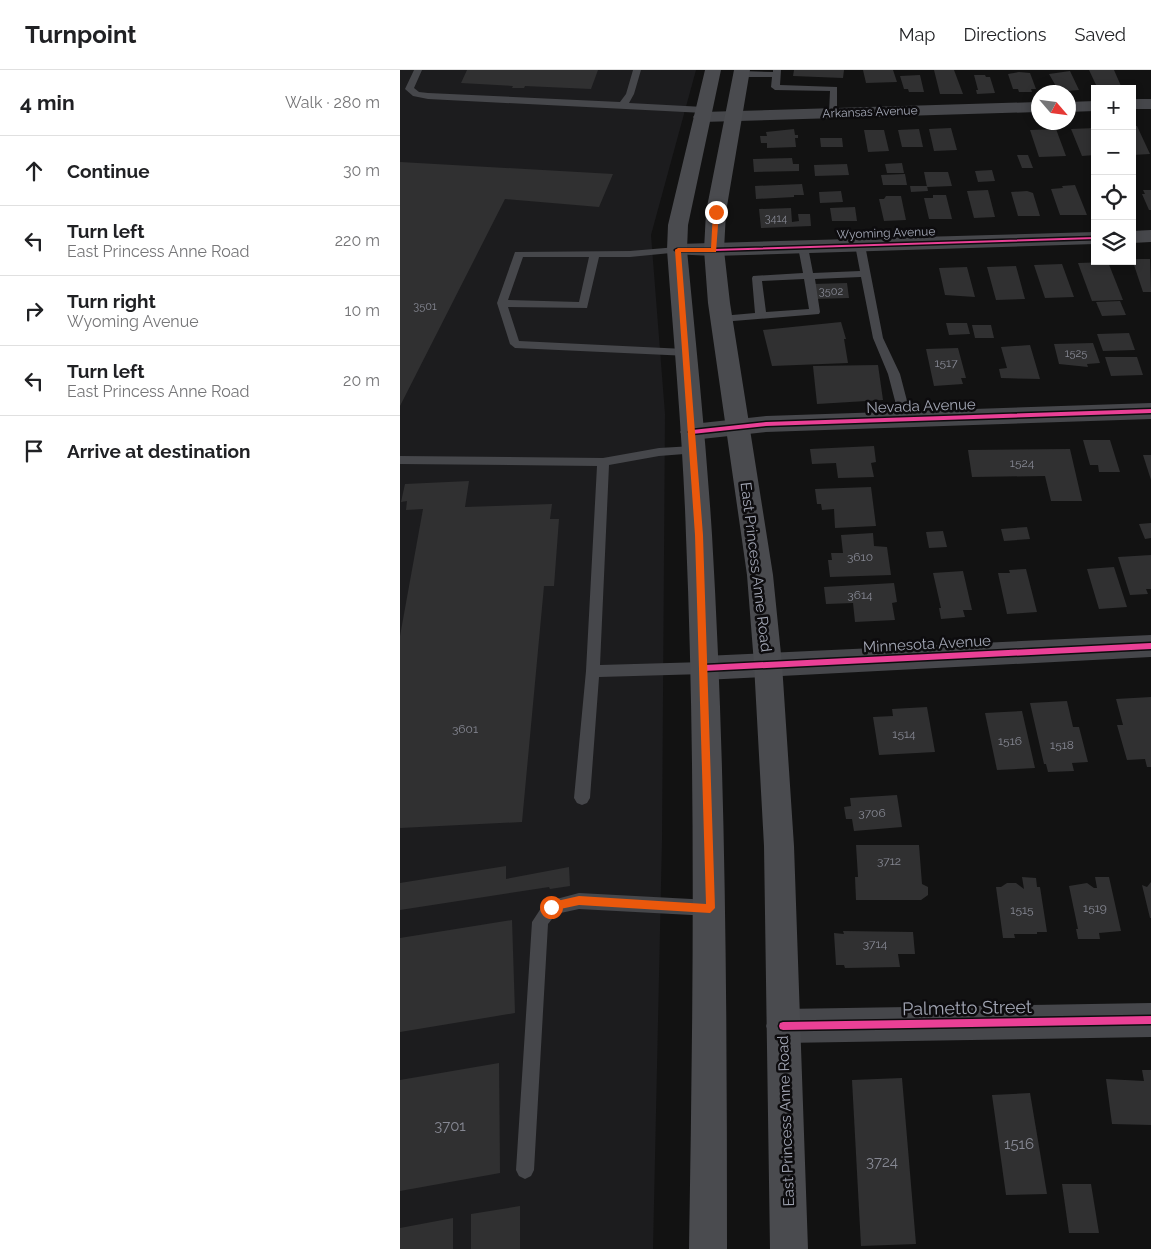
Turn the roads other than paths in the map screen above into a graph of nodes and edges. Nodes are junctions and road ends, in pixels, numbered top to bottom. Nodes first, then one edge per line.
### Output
1 (418, 70) edge
2 (637, 70) edge
3 (713, 70) edge
4 (742, 72) edge
5 (777, 73) edge
6 (1136, 104) edge
7 (1151, 104) edge
8 (623, 105) junction
9 (1076, 106) edge
10 (1091, 106) edge
11 (1031, 107) edge
12 (703, 113) junction
13 (833, 113) junction
14 (734, 116) junction
15 (1151, 236) edge
16 (1136, 237) edge
17 (1091, 238) edge
18 (860, 245) junction
19 (802, 247) junction
20 (678, 250) junction
21 (714, 250) junction
22 (594, 253) junction
23 (866, 274) junction
24 (808, 276) junction
25 (502, 303) junction
26 (761, 316) junction
27 (721, 318) junction
28 (685, 353) junction
29 (1151, 410) edge
30 (906, 420) junction
31 (737, 427) junction
32 (693, 441) junction
33 (400, 460) edge
34 (604, 462) junction
35 (1151, 646) edge
36 (768, 664) junction
37 (704, 668) junction
38 (593, 671) junction
39 (582, 798) dead end
40 (710, 908) junction
41 (1151, 1020) edge
42 (783, 1026) junction
43 (525, 1170) dead end
44 (708, 1249) edge
45 (790, 1249) edge

1 - 8 lane
2 - 8 lane
3 - 12 main road
4 - 5 lane
4 - 14 main road, East Princess Anne Road
5 - 13 lane
6 - 7 street
8 - 12 lane
9 - 10 street
11 - 13 street, Arkansas Avenue
12 - 14 street, Arkansas Avenue
12 - 20 main road
13 - 14 street, Arkansas Avenue
14 - 21 main road, East Princess Anne Road
15 - 16 street
17 - 18 street, Wyoming Avenue
18 - 19 street, Wyoming Avenue
18 - 23 lane
19 - 21 street, Wyoming Avenue
19 - 24 lane
20 - 21 street, Wyoming Avenue
20 - 22 lane
20 - 28 main road
21 - 27 main road, East Princess Anne Road
22 - 25 lane
22 - 25 lane
23 - 24 lane
23 - 30 lane
24 - 26 lane
24 - 26 lane
25 - 28 lane
26 - 27 lane
27 - 31 main road, East Princess Anne Road
28 - 32 main road
29 - 30 street, Nevada Avenue
30 - 31 street, Nevada Avenue
31 - 32 street, Nevada Avenue
31 - 36 main road, East Princess Anne Road
32 - 34 lane
32 - 37 main road
33 - 34 lane
34 - 38 lane
35 - 36 street, Minnesota Avenue
36 - 37 street, Minnesota Avenue
36 - 42 main road, East Princess Anne Road
37 - 38 lane
37 - 40 main road
38 - 39 lane
40 - 43 lane
40 - 44 main road
41 - 42 street, Palmetto Street
42 - 45 main road, East Princess Anne Road

